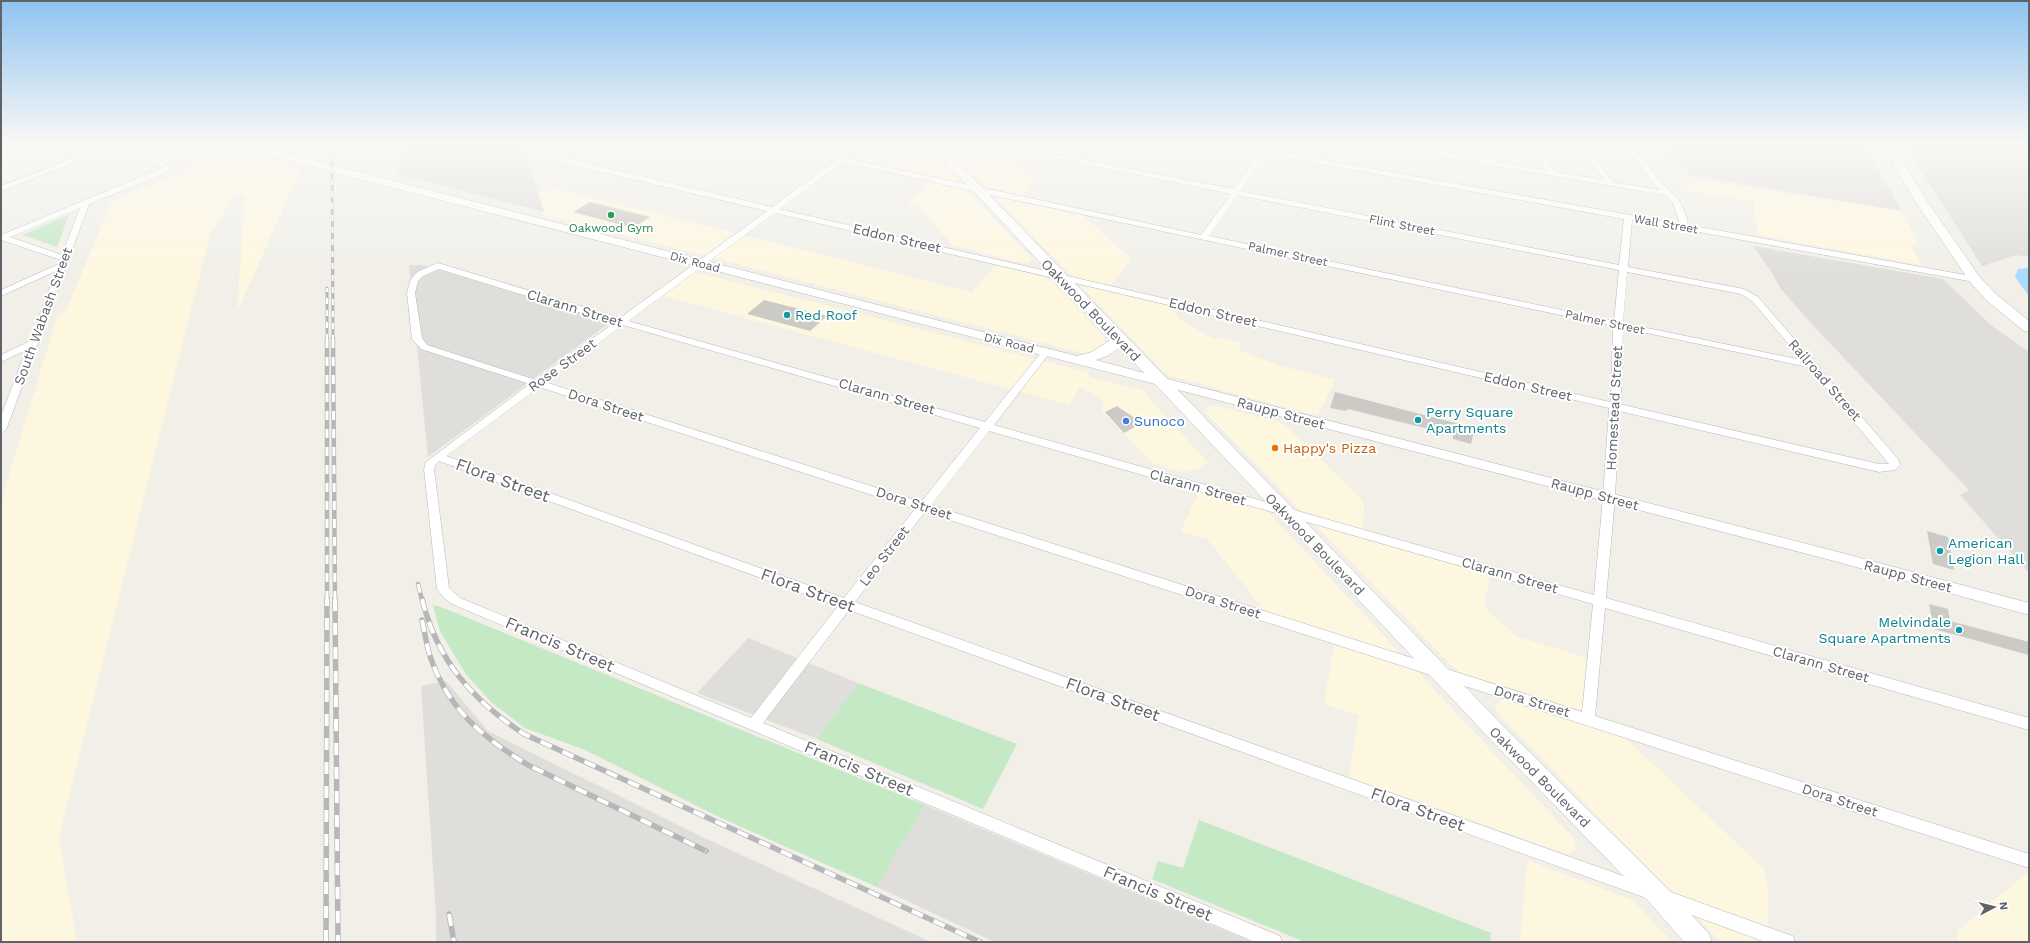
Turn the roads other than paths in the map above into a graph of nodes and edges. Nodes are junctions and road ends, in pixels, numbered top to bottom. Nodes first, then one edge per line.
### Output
1 (125, 187) edge
2 (403, 187) edge
3 (679, 187) edge
4 (806, 187) edge
5 (967, 187) edge
6 (1209, 187) edge
7 (1239, 187) edge
8 (1460, 187) edge
9 (1632, 187) edge
10 (1661, 187) edge
11 (1913, 187) edge
12 (976, 189) junction
13 (1235, 192) junction
14 (1666, 193) junction
15 (86, 203) junction
16 (1678, 208) junction
17 (776, 210) junction
18 (1628, 217) junction
19 (1673, 225) junction
20 (1684, 227) junction
21 (1204, 237) junction
22 (2, 238) edge
23 (63, 262) junction
24 (700, 263) junction
25 (1623, 268) junction
26 (1059, 277) junction
27 (1974, 279) junction
28 (1, 294) edge
29 (1748, 294) joint
30 (622, 322) junction
31 (1618, 324) junction
32 (2029, 328) edge
33 (1120, 339) junction
34 (418, 342) joint
35 (33, 343) junction
36 (1046, 352) junction
37 (1, 359) edge
38 (1071, 359) junction
39 (1811, 365) junction
40 (1160, 381) junction
41 (537, 383) junction
42 (1614, 406) junction
43 (988, 425) junction
44 (1, 430) edge
45 (438, 457) junction
46 (1891, 468) joint
47 (1609, 498) junction
48 (923, 506) junction
49 (1283, 511) junction
50 (1600, 600) junction
51 (846, 604) junction
52 (2029, 609) edge
53 (1438, 671) junction
54 (1588, 718) junction
55 (2029, 724) edge
56 (754, 725) junction
57 (2029, 861) edge
58 (1658, 895) junction
59 (1274, 942) edge
60 (1700, 942) edge
61 (1787, 942) edge

1 - 15 street
2 - 24 main road, Dix Road
3 - 17 street, Eddon Street
4 - 17 street, Rose Street
5 - 12 street, Palmer Street
6 - 13 street, Flint Street
7 - 13 street
8 - 18 street, Wall Street
9 - 14 street
10 - 14 street
11 - 27 main road
12 - 21 street, Palmer Street
12 - 26 main road, Oakwood Boulevard
13 - 21 street
13 - 25 street, Flint Street
14 - 16 street
15 - 22 street
15 - 23 street, South Wabash Street
16 - 19 street
16 - 20 street
17 - 24 street, Rose Street
17 - 26 street, Eddon Street
18 - 19 street, Wall Street
18 - 25 street, Homestead Street
19 - 20 street, Wall Street
20 - 27 street, Wall Street
21 - 31 street, Palmer Street
22 - 23 street
23 - 28 street
23 - 35 street, South Wabash Street
24 - 30 street, Rose Street
24 - 36 main road, Dix Road
25 - 29 street, Flint Street
25 - 31 street, Homestead Street
26 - 33 main road, Oakwood Boulevard
26 - 42 street, Eddon Street
27 - 32 main road
29 - 39 street, Railroad Street
30 - 34 street, Clarann Street
30 - 41 street, Rose Street
30 - 43 street, Clarann Street
31 - 39 street, Palmer Street
31 - 42 street, Homestead Street
33 - 38 main road
33 - 40 main road, Oakwood Boulevard
34 - 41 street, Dora Street
35 - 37 street
35 - 44 street, South Wabash Street
36 - 38 main road, Dix Road
36 - 43 street, Leo Street
38 - 40 main road, Dix Road
39 - 46 street, Railroad Street
40 - 47 street, Raupp Street
40 - 49 main road, Oakwood Boulevard
41 - 45 street, Rose Street
41 - 48 street, Dora Street
42 - 46 street, Eddon Street
42 - 47 street, Homestead Street
43 - 48 street, Leo Street
43 - 49 street, Clarann Street
45 - 51 street, Flora Street
45 - 56 street, Francis Street
47 - 50 street, Homestead Street
47 - 52 street, Raupp Street
48 - 51 street, Leo Street
48 - 53 street, Dora Street
49 - 50 street, Clarann Street
49 - 53 main road, Oakwood Boulevard
50 - 54 street, Homestead Street
50 - 55 street, Clarann Street
51 - 56 street, Leo Street
51 - 58 street, Flora Street
53 - 54 street, Dora Street
53 - 58 main road, Oakwood Boulevard
54 - 57 street, Dora Street
56 - 59 street, Francis Street
58 - 60 main road, Oakwood Boulevard
58 - 61 street, Flora Street

